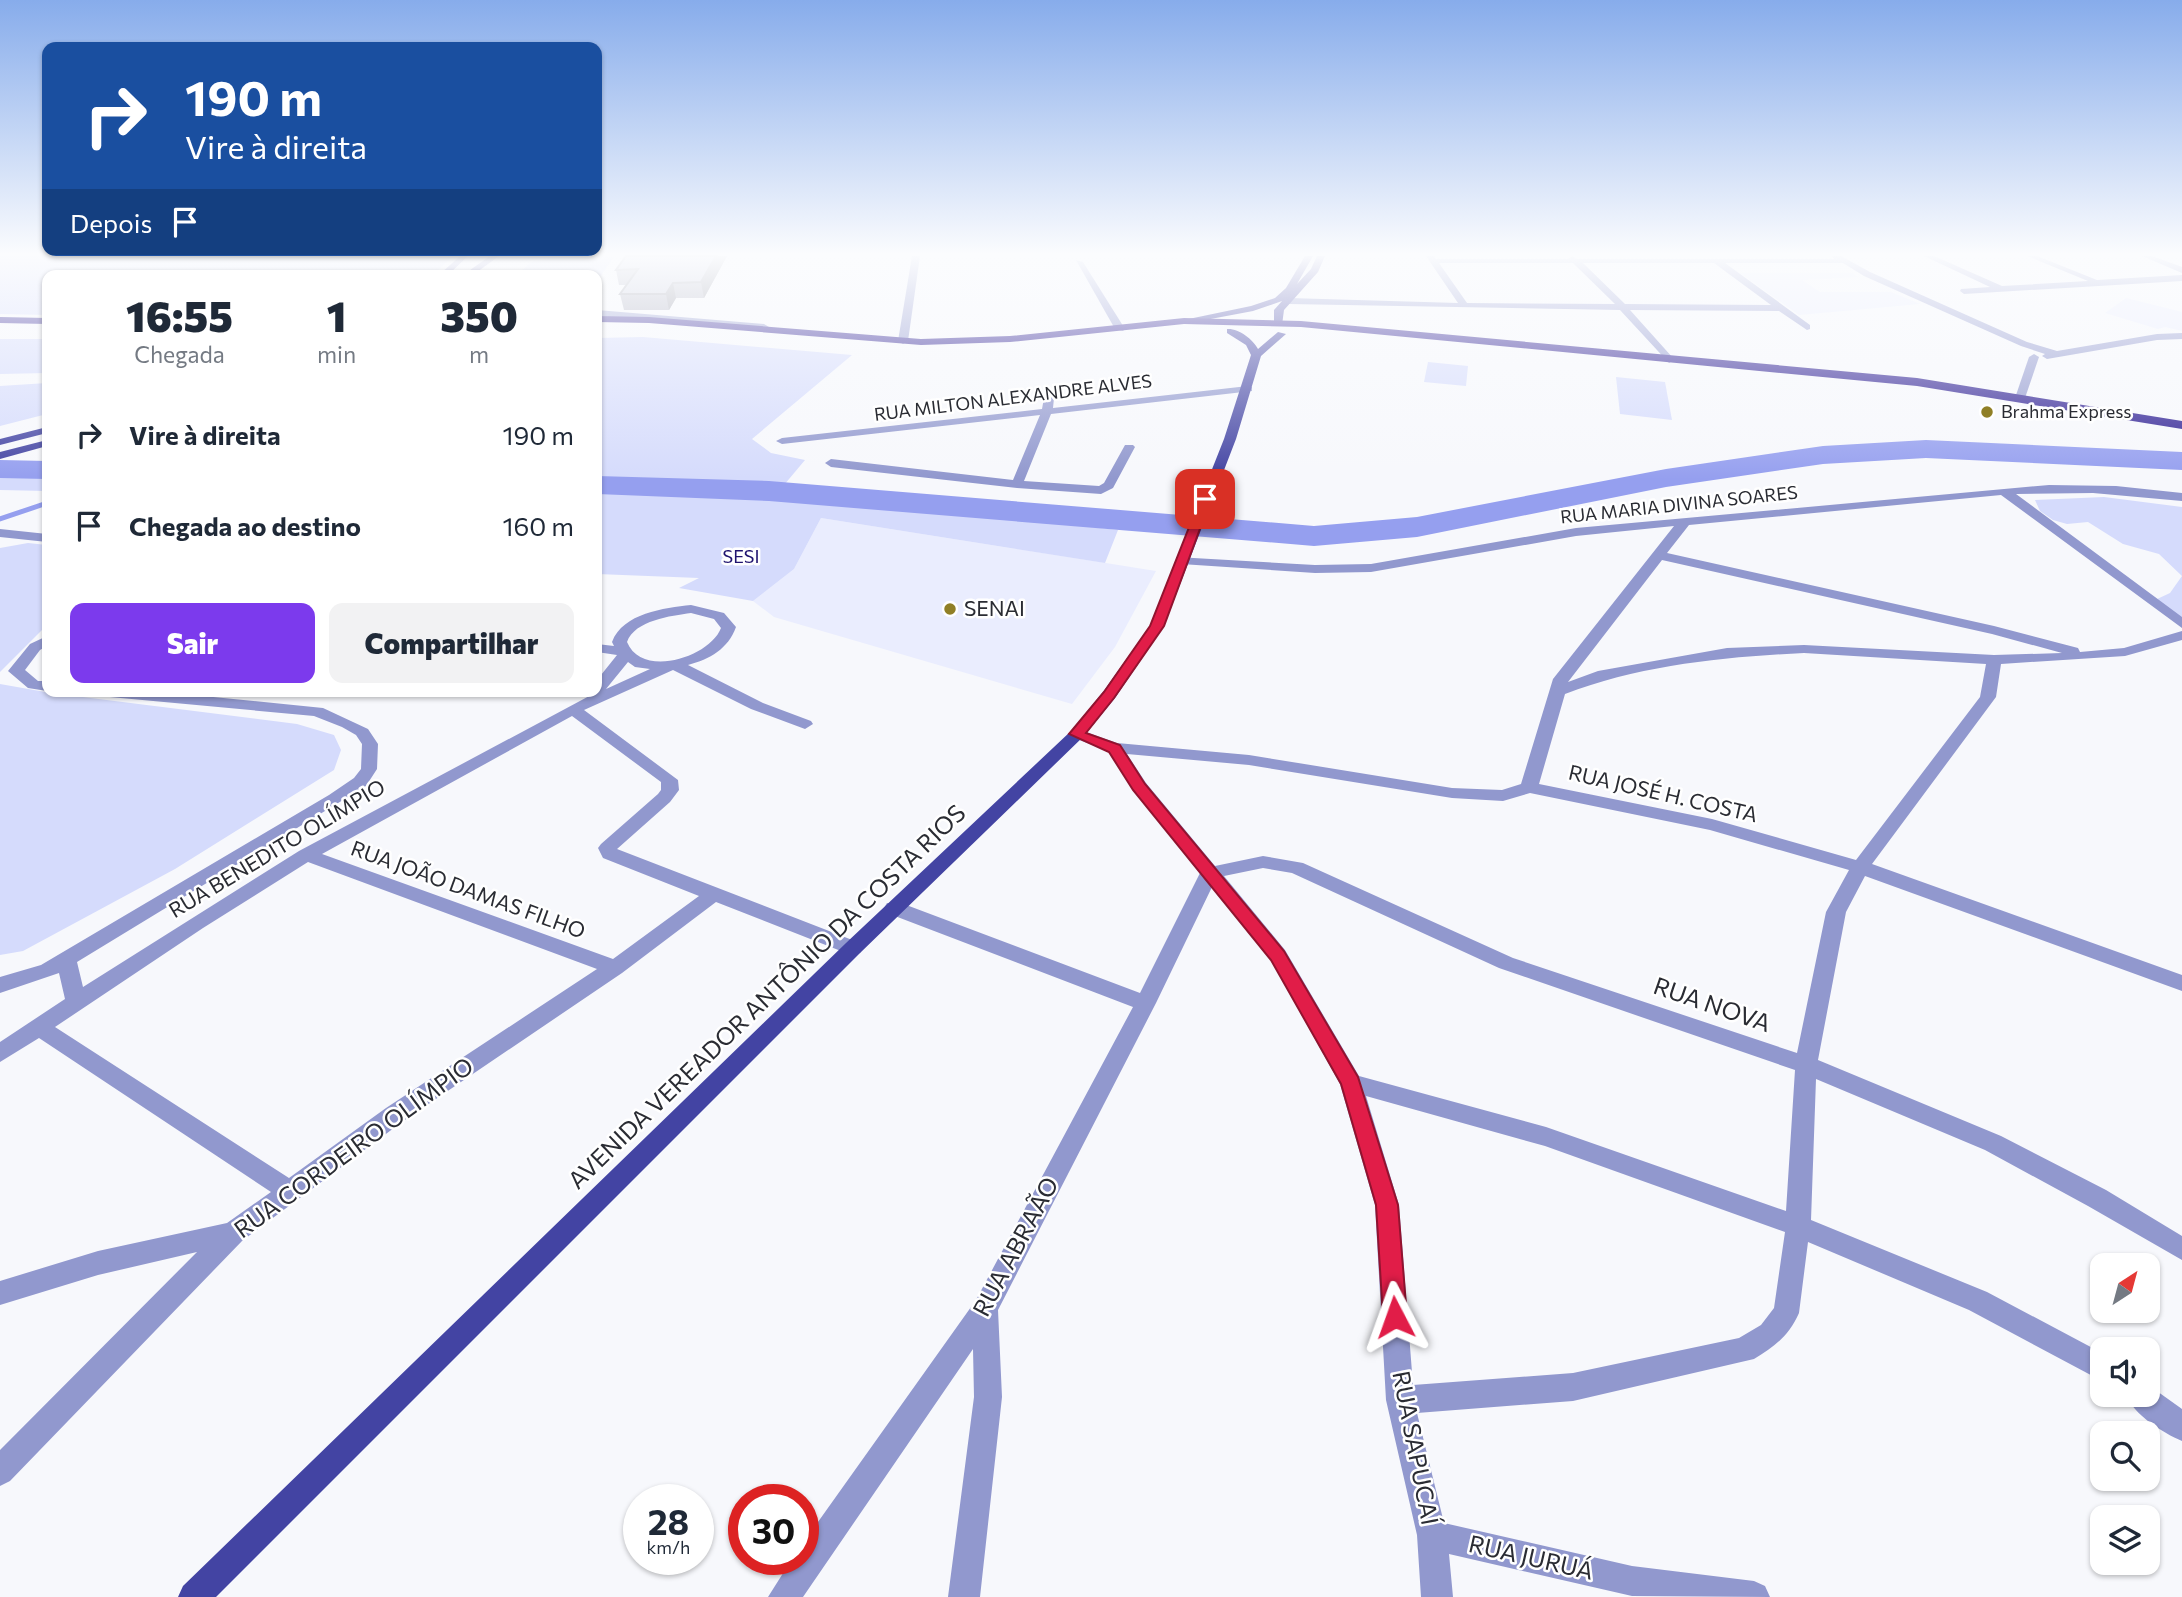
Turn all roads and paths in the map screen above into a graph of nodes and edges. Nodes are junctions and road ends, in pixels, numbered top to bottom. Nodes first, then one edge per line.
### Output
1 (688, 331) edge
2 (776, 331) edge
3 (782, 331) edge
4 (905, 331) edge
5 (1102, 331) edge
6 (1230, 331) junction
7 (1234, 331) edge
8 (1278, 331) edge
9 (1305, 331) edge
10 (1315, 331) edge
11 (1643, 331) edge
12 (1994, 331) edge
13 (794, 332) junction
14 (2182, 336) edge
15 (1010, 339) junction
16 (903, 341) junction
17 (2024, 344) junction
18 (1030, 345) junction
19 (1531, 346) junction
20 (1517, 352) junction
21 (2056, 354) junction
22 (1256, 355) junction
23 (2034, 358) junction
24 (1669, 360) junction
25 (1248, 388) junction
26 (2020, 398) junction
27 (1048, 405) junction
28 (2182, 425) edge
29 (42, 431) edge
30 (2182, 434) edge
31 (3, 441) edge
32 (782, 442) dead end
33 (42, 444) edge
34 (1129, 447) dead end
35 (0, 456) edge
36 (831, 463) dead end
37 (1017, 484) junction
38 (2004, 491) junction
39 (2182, 497) edge
40 (1686, 520) junction
41 (0, 533) edge
42 (42, 537) edge
43 (1184, 555) junction
44 (1657, 555) junction
45 (2182, 624) edge
46 (2182, 635) edge
47 (42, 643) edge
48 (602, 649) edge
49 (625, 653) junction
50 (2090, 656) junction
51 (1994, 660) junction
52 (673, 664) junction
53 (602, 681) edge
54 (42, 686) edge
55 (1557, 691) junction
56 (602, 692) edge
57 (164, 697) edge
58 (588, 698) edge
59 (806, 724) dead end
60 (1077, 734) junction
61 (1115, 748) junction
62 (1529, 788) junction
63 (306, 855) junction
64 (1860, 867) junction
65 (1209, 873) junction
66 (713, 895) junction
67 (894, 908) junction
68 (853, 948) junction
69 (66, 960) junction
70 (615, 968) junction
71 (2182, 983) edge
72 (0, 985) edge
73 (76, 1001) junction
74 (1145, 1003) junction
75 (38, 1027) junction
76 (0, 1053) edge
77 (1806, 1065) junction
78 (1351, 1083) junction
79 (288, 1190) junction
80 (1798, 1226) junction
81 (233, 1233) junction
82 (2182, 1249) edge
83 (0, 1293) edge
84 (985, 1309) junction
85 (2090, 1362) edge
86 (1400, 1400) junction
87 (2156, 1407) edge
88 (2182, 1427) edge
89 (0, 1471) edge
90 (1432, 1535) junction
91 (194, 1597) edge
92 (783, 1597) edge
93 (964, 1597) edge
94 (1437, 1597) edge
95 (1754, 1597) edge

1 - 18 highway
2 - 13 highway
3 - 13 street
4 - 16 street
5 - 15 highway
6 - 7 highway
6 - 18 highway
6 - 22 main road
8 - 22 main road
9 - 20 highway
10 - 19 highway
11 - 24 street
12 - 17 street
13 - 16 highway
14 - 21 street
15 - 16 highway
15 - 18 highway
17 - 21 street
17 - 23 street
19 - 20 highway
19 - 24 highway
20 - 30 highway
21 - 23 street
22 - 25 main road, AVENIDA VEREADOR ANTÔNIO DA COSTA RIOS
23 - 26 street
24 - 26 highway
25 - 27 street, RUA MILTON ALEXANDRE ALVES
25 - 43 main road, AVENIDA VEREADOR ANTÔNIO DA COSTA RIOS
26 - 28 highway
27 - 32 street, RUA MILTON ALEXANDRE ALVES
27 - 37 street
29 - 31 main road
33 - 35 main road
34 - 37 street
36 - 37 street
38 - 39 street, RUA MARIA DIVINA SOARES
38 - 40 street, RUA MARIA DIVINA SOARES
38 - 45 street
40 - 43 street, RUA MARIA DIVINA SOARES
40 - 44 street
41 - 42 street
43 - 60 main road, AVENIDA VEREADOR ANTÔNIO DA COSTA RIOS
44 - 50 street
44 - 55 street
46 - 50 street
47 - 54 street
48 - 49 street
49 - 52 street
49 - 52 street, RUA BENEDITO OLÍMPIO
49 - 53 street, RUA BENEDITO OLÍMPIO
50 - 51 street
51 - 55 street
51 - 64 street
52 - 56 street, RUA BENEDITO OLÍMPIO
52 - 59 street
55 - 62 street
57 - 69 street
58 - 63 street, RUA BENEDITO OLÍMPIO
58 - 66 street
60 - 61 street
60 - 67 main road, AVENIDA VEREADOR ANTÔNIO DA COSTA RIOS
61 - 62 street, RUA JOSÉ H. COSTA
61 - 65 street, RUA SAPUCAÍ
62 - 64 street, RUA JOSÉ H. COSTA
63 - 70 street, RUA JOÃO DAMAS FILHO
63 - 73 street, RUA BENEDITO OLÍMPIO
64 - 71 street, RUA JOSÉ H. COSTA
64 - 77 street
65 - 74 street, RUA ABRAÃO
65 - 77 street, RUA NOVA
65 - 78 street, RUA SAPUCAÍ
66 - 68 street
66 - 70 street, RUA CORDEIRO OLÍMPIO
67 - 68 main road, AVENIDA VEREADOR ANTÔNIO DA COSTA RIOS
67 - 74 street
68 - 91 main road, AVENIDA VEREADOR ANTÔNIO DA COSTA RIOS
69 - 72 street
69 - 73 street
70 - 79 street, RUA CORDEIRO OLÍMPIO
73 - 75 street, RUA BENEDITO OLÍMPIO
74 - 84 street, RUA ABRAÃO
75 - 76 street, RUA BENEDITO OLÍMPIO
75 - 79 street
77 - 80 street
77 - 82 street, RUA NOVA
78 - 80 street
78 - 86 street, RUA SAPUCAÍ
79 - 81 street, RUA CORDEIRO OLÍMPIO
80 - 85 street
80 - 86 street
81 - 83 street
81 - 89 street, RUA CORDEIRO OLÍMPIO
84 - 92 street, RUA ABRAÃO
84 - 93 street
86 - 90 street, RUA SAPUCAÍ
87 - 88 street
90 - 94 street, RUA SAPUCAÍ
90 - 95 street, RUA JURUÁ

